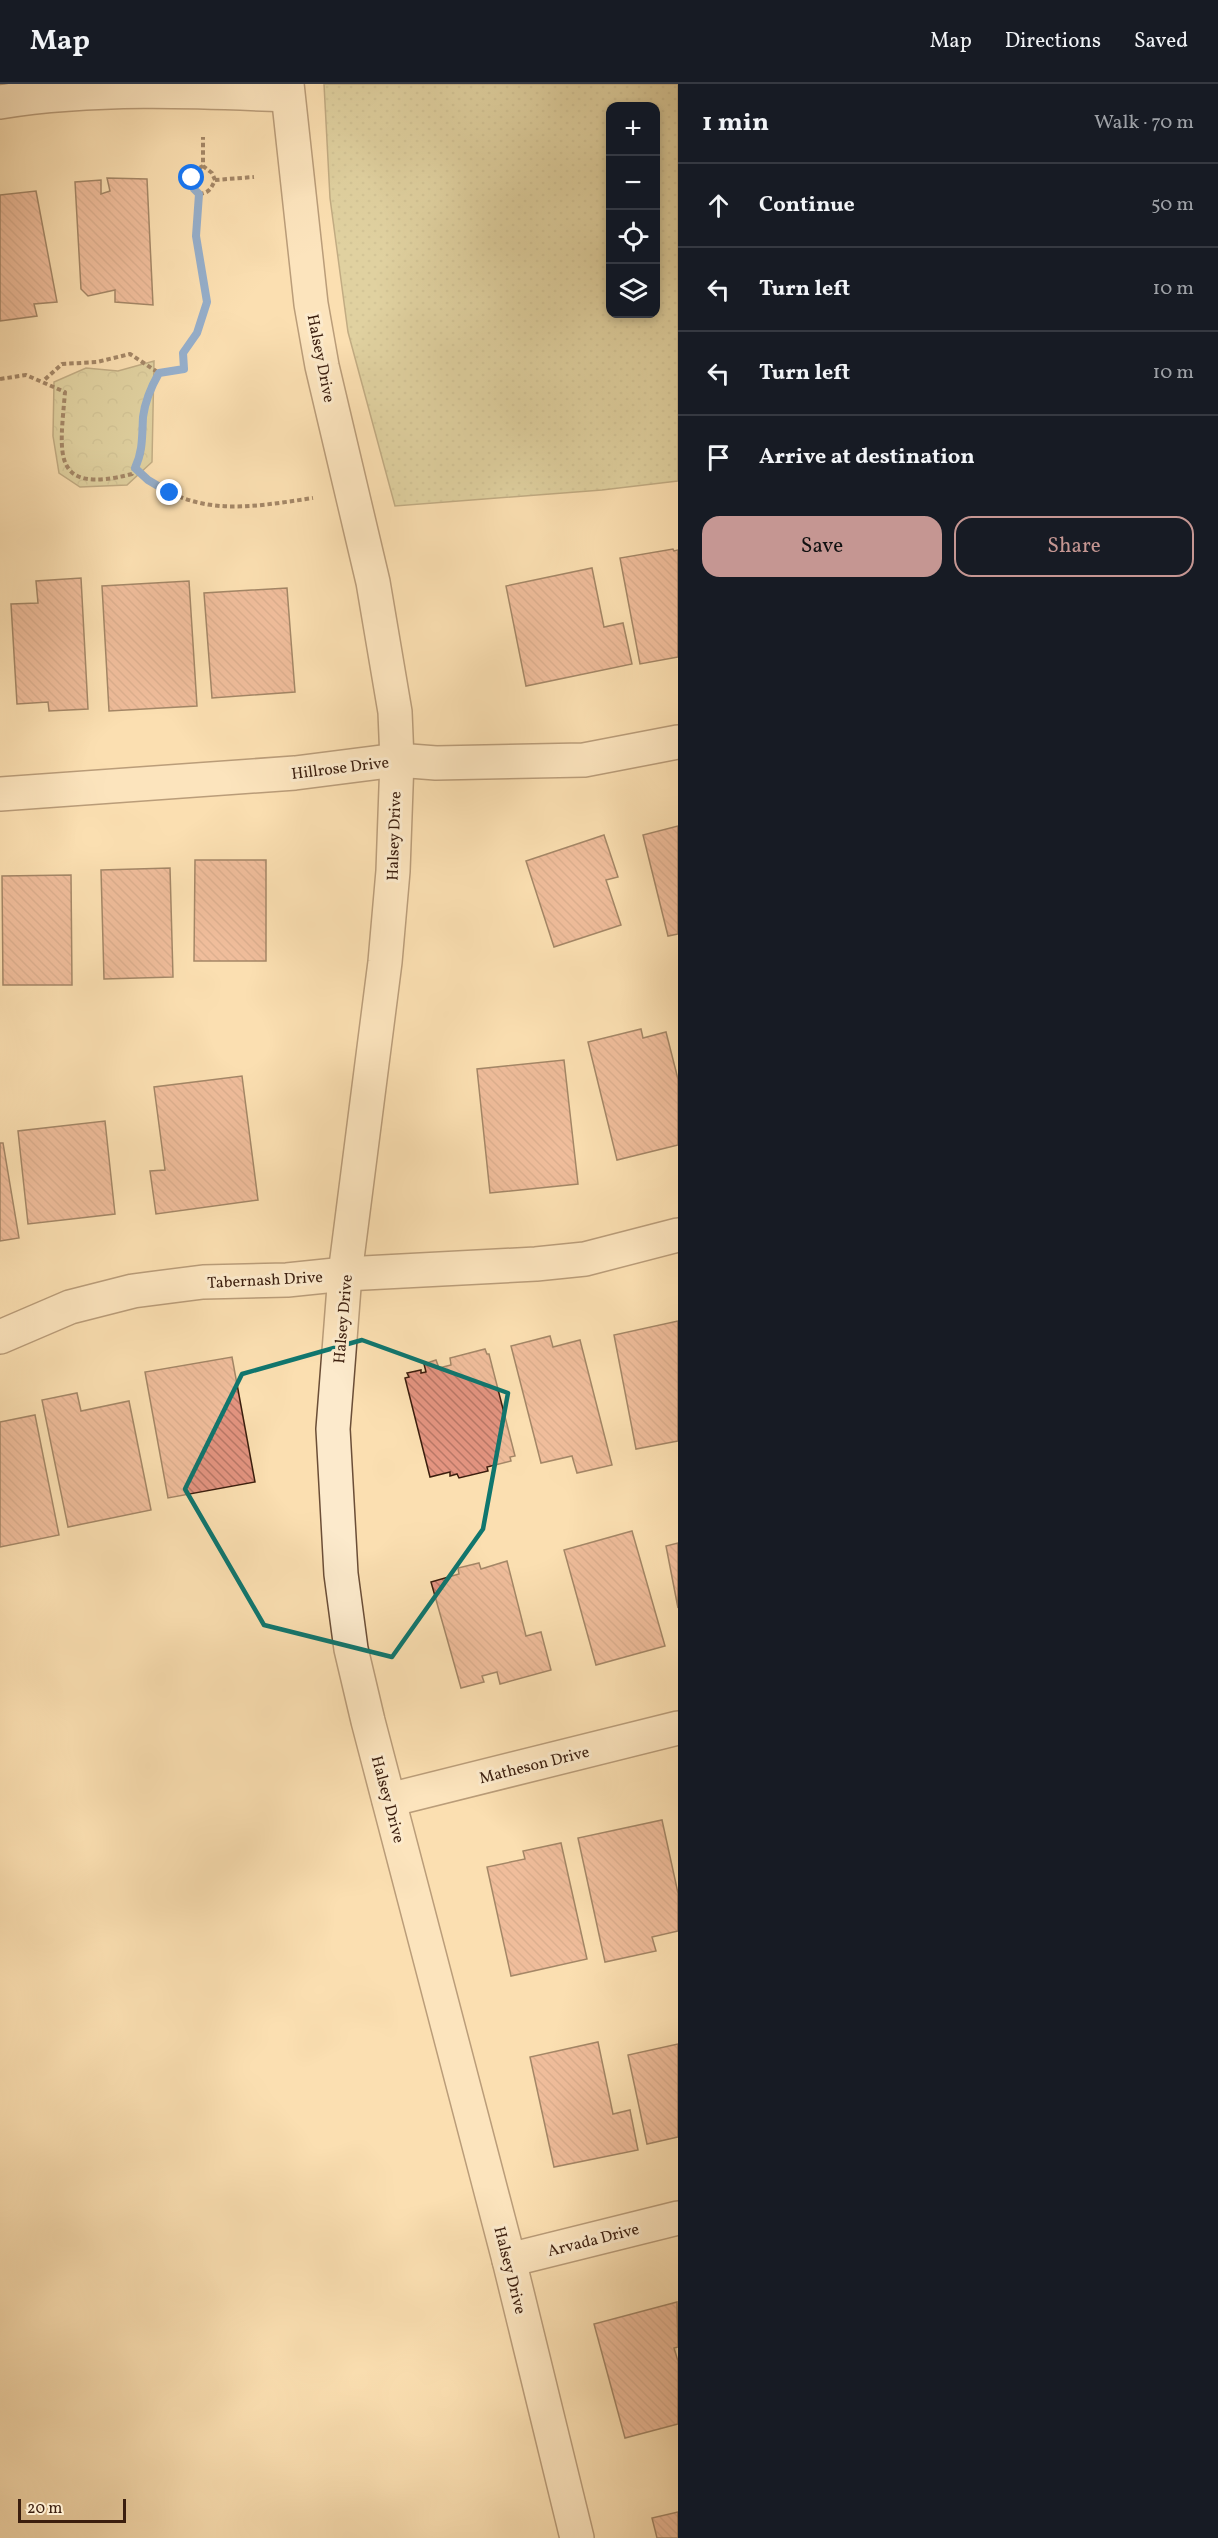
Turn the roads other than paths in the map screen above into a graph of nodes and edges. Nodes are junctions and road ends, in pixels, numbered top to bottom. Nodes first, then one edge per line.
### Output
1 (287, 89) edge
2 (0, 102) edge
3 (678, 742) edge
4 (396, 760) junction
5 (0, 794) edge
6 (678, 1235) edge
7 (345, 1275) junction
8 (0, 1337) edge
9 (678, 1728) edge
10 (389, 1800) junction
11 (678, 2218) edge
12 (509, 2260) junction
13 (577, 2538) edge

1 - 2 street
1 - 4 street, Halsey Drive
3 - 4 street, Hillrose Drive
4 - 5 street, Hillrose Drive
4 - 7 street, Halsey Drive
6 - 7 street, Tabernash Drive
7 - 8 street, Tabernash Drive
7 - 10 street, Halsey Drive
9 - 10 street, Matheson Drive
10 - 12 street, Halsey Drive
11 - 12 street, Arvada Drive
12 - 13 street, Halsey Drive

